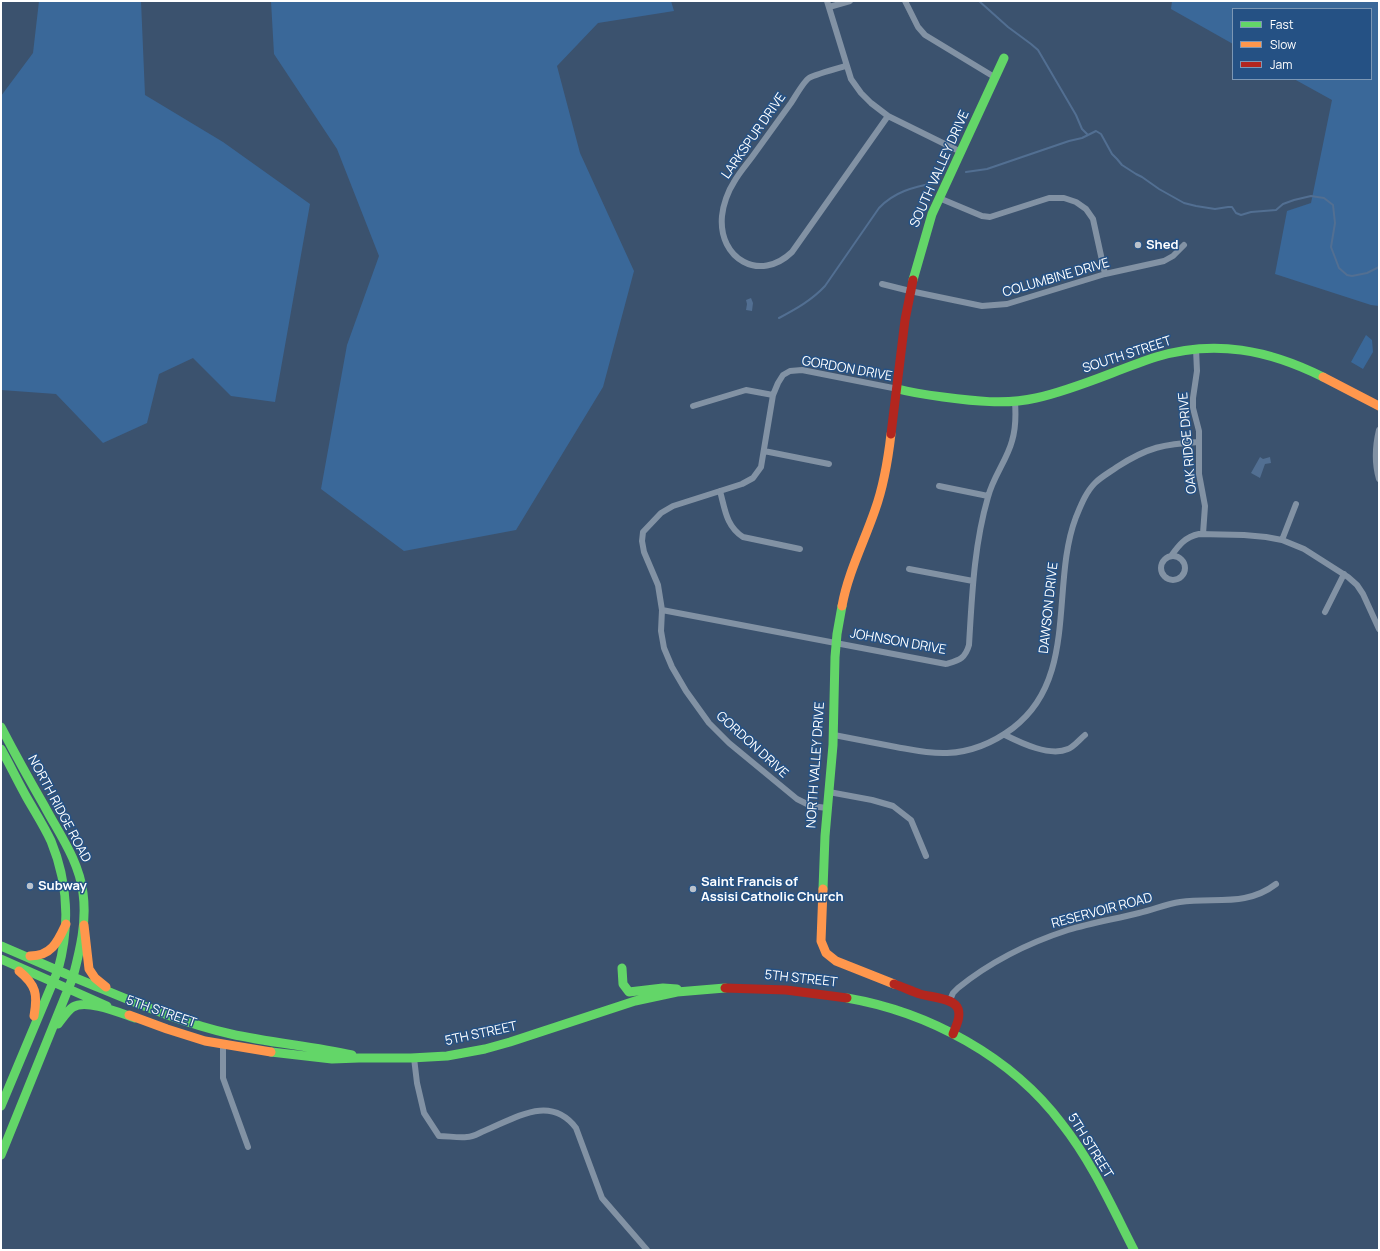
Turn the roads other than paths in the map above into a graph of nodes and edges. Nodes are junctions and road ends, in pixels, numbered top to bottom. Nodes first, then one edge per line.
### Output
1 (850, 1) edge
2 (905, 1) edge
3 (828, 4) edge
4 (1004, 58) dead end
5 (846, 66) junction
6 (996, 78) junction
7 (888, 116) junction
8 (961, 152) junction
9 (939, 198) junction
10 (1184, 245) dead end
11 (1105, 274) junction
12 (882, 284) dead end
13 (910, 291) junction
14 (1196, 349) junction
15 (898, 389) junction
16 (773, 395) junction
17 (1015, 402) junction
18 (693, 406) dead end
19 (1379, 406) edge
20 (1379, 430) edge
21 (1199, 442) junction
22 (764, 452) junction
23 (829, 464) dead end
24 (1379, 479) edge
25 (939, 486) dead end
26 (720, 491) junction
27 (988, 496) junction
28 (1296, 504) dead end
29 (1203, 534) junction
30 (1282, 540) junction
31 (800, 549) dead end
32 (1171, 556) junction
33 (909, 569) dead end
34 (1344, 574) junction
35 (973, 581) junction
36 (662, 610) junction
37 (1325, 612) dead end
38 (1379, 629) edge
39 (836, 642) junction
40 (1, 727) edge
41 (1005, 734) junction
42 (834, 735) junction
43 (1085, 735) dead end
44 (1, 749) edge
45 (828, 792) junction
46 (827, 808) junction
47 (926, 856) dead end
48 (1276, 884) dead end
49 (66, 924) junction
50 (84, 925) junction
51 (1, 946) edge
52 (13, 951) junction
53 (3, 960) edge
54 (622, 968) dead end
55 (58, 970) junction
56 (73, 977) junction
57 (53, 982) junction
58 (68, 988) junction
59 (691, 990) junction
60 (115, 994) junction
61 (950, 1000) junction
62 (120, 1012) junction
63 (135, 1018) junction
64 (221, 1031) junction
65 (953, 1034) junction
66 (49, 1036) junction
67 (27, 1044) junction
68 (223, 1045) junction
69 (315, 1048) junction
70 (362, 1058) junction
71 (414, 1058) junction
72 (1, 1106) edge
73 (248, 1147) dead end
74 (1, 1155) edge
75 (647, 1250) edge
76 (1134, 1250) edge

1 - 3 street
2 - 6 street
3 - 5 street
4 - 6 main road, SOUTH VALLEY DRIVE
5 - 7 street
5 - 7 street, LARKSPUR DRIVE
6 - 8 main road, SOUTH VALLEY DRIVE
7 - 8 street
8 - 9 main road, SOUTH VALLEY DRIVE
9 - 11 street
9 - 13 main road, SOUTH VALLEY DRIVE
10 - 11 street, COLUMBINE DRIVE
11 - 13 street, COLUMBINE DRIVE
12 - 13 street, COLUMBINE DRIVE
13 - 15 main road, SOUTH VALLEY DRIVE
14 - 17 main road, SOUTH STREET
14 - 19 main road, SOUTH STREET
14 - 21 street, OAK RIDGE DRIVE
15 - 16 street, GORDON DRIVE
15 - 17 main road, SOUTH STREET
15 - 39 main road, NORTH VALLEY DRIVE
16 - 18 street
16 - 22 street, GORDON DRIVE
17 - 27 street, JOHNSON DRIVE
20 - 24 street
21 - 29 street, OAK RIDGE DRIVE
21 - 41 street, DAWSON DRIVE
22 - 23 street
22 - 26 street, GORDON DRIVE
25 - 27 street
26 - 31 street
26 - 36 street, GORDON DRIVE
27 - 35 street, JOHNSON DRIVE
28 - 30 street
29 - 30 street
29 - 32 street
30 - 34 street
32 - 32 street
33 - 35 street
34 - 37 street
34 - 38 street
35 - 39 street, JOHNSON DRIVE
36 - 39 street, JOHNSON DRIVE
36 - 46 street, GORDON DRIVE
39 - 42 main road, NORTH VALLEY DRIVE
40 - 50 main road, NORTH RIDGE ROAD
41 - 42 street, DAWSON DRIVE
41 - 43 street
42 - 45 main road, NORTH VALLEY DRIVE
44 - 49 main road, NORTH RIDGE ROAD
45 - 46 main road, NORTH VALLEY DRIVE
45 - 47 street
46 - 61 main road, NORTH VALLEY DRIVE
48 - 61 street, RESERVOIR ROAD
49 - 52 main road
49 - 55 main road, NORTH RIDGE ROAD
50 - 56 main road, NORTH RIDGE ROAD
50 - 60 main road
51 - 52 main road
52 - 55 main road, 5TH STREET
53 - 57 main road, 5TH STREET
53 - 67 main road
54 - 59 main road
55 - 56 main road, 5TH STREET
55 - 57 main road, NORTH RIDGE ROAD
56 - 58 main road, NORTH RIDGE ROAD
56 - 60 main road, 5TH STREET
57 - 58 main road, 5TH STREET
57 - 67 main road, NORTH RIDGE ROAD
58 - 62 main road, 5TH STREET
58 - 66 main road, NORTH RIDGE ROAD
59 - 65 main road, 5TH STREET
59 - 71 main road, 5TH STREET
60 - 64 main road, 5TH STREET
61 - 65 main road
62 - 63 main road, 5TH STREET
62 - 64 main road
63 - 66 main road
63 - 68 main road, 5TH STREET
64 - 69 main road, 5TH STREET
65 - 76 main road, 5TH STREET
66 - 74 main road
67 - 72 main road
68 - 69 main road
68 - 70 main road, 5TH STREET
68 - 73 street
69 - 70 main road, 5TH STREET
70 - 71 main road, 5TH STREET
71 - 75 street

